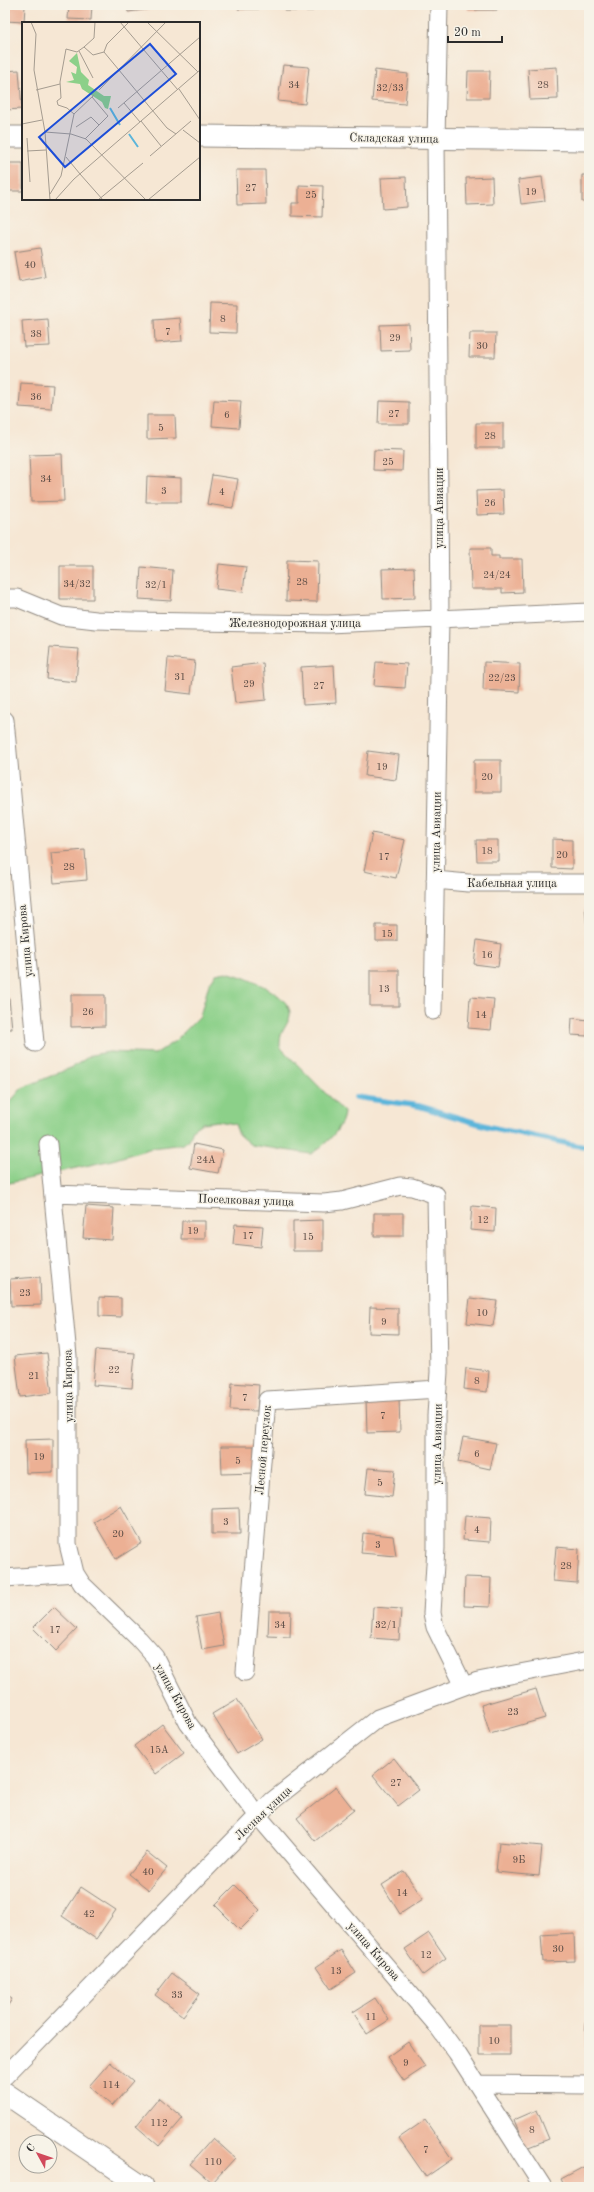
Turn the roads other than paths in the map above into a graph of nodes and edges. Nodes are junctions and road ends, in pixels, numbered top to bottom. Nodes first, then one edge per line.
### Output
1 (439, 5) edge
2 (200, 136) edge
3 (5, 137) edge
4 (22, 137) edge
5 (436, 139) junction
6 (589, 140) edge
7 (5, 598) edge
8 (589, 612) edge
9 (440, 619) junction
10 (5, 720) edge
11 (435, 880) junction
12 (589, 883) edge
13 (434, 1011) dead end
14 (35, 1043) dead end
15 (48, 1144) dead end
16 (53, 1194) junction
17 (436, 1195) joint
18 (438, 1389) junction
19 (75, 1573) junction
20 (5, 1578) edge
21 (589, 1660) edge
22 (245, 1672) dead end
23 (464, 1686) junction
24 (258, 1816) junction
25 (5, 2076) edge
26 (478, 2084) junction
27 (589, 2085) edge
28 (5, 2093) edge
29 (143, 2187) edge
30 (543, 2187) edge

1 - 5 street, улица Авиации
2 - 5 street, Складская улица
3 - 4 street
5 - 6 street, Складская улица
5 - 9 street, улица Авиации
7 - 9 street, Железнодорожная улица
8 - 9 street, Железнодорожная улица
9 - 11 street, улица Авиации
10 - 14 street, улица Кирова
11 - 12 street, Кабельная улица
11 - 13 street, улица Авиации
15 - 16 street, улица Кирова
16 - 17 street, Поселковая улица
16 - 19 street, улица Кирова
17 - 18 street, улица Авиации
18 - 22 street, Лесной переулок
18 - 23 street, улица Авиации
19 - 20 street
19 - 24 street, улица Кирова
21 - 23 street, Лесная улица
23 - 24 street, Лесная улица
24 - 25 street, Лесная улица
24 - 26 street, улица Кирова
26 - 27 street
26 - 30 street, улица Кирова
28 - 29 street

